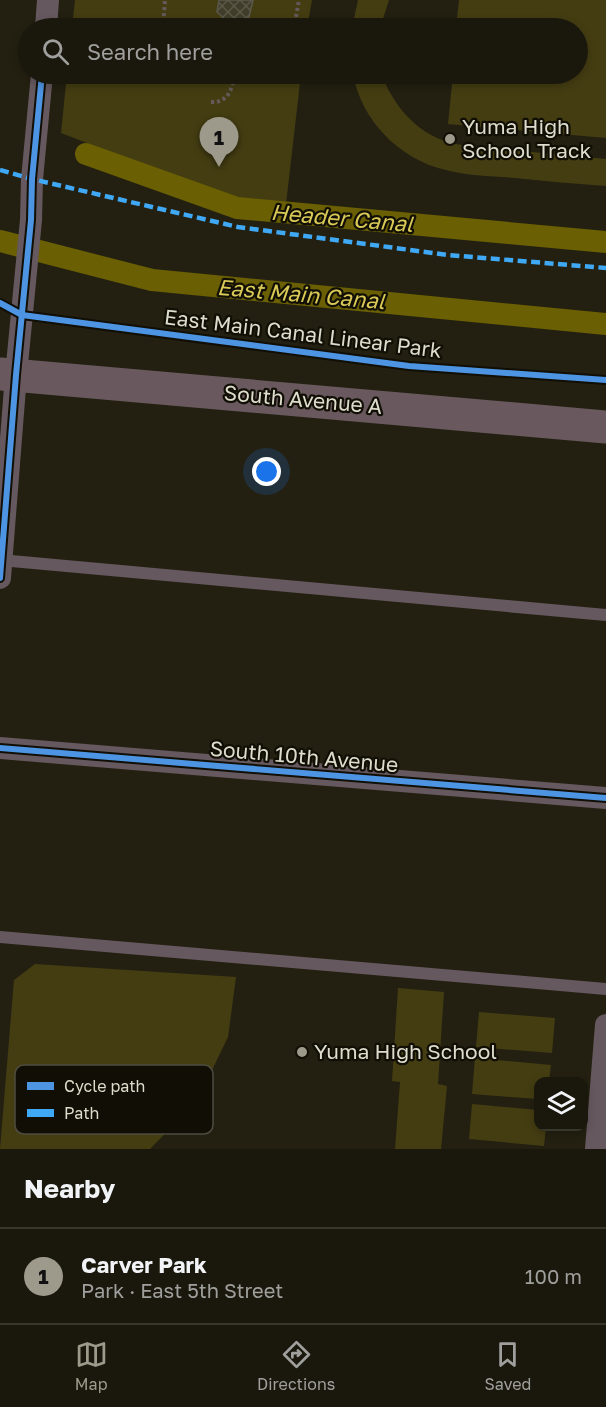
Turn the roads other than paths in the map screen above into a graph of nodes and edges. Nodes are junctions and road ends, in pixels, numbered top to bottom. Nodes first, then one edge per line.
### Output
1 (48, 0) edge
2 (47, 18) edge
3 (41, 84) edge
4 (8, 375) edge
5 (606, 427) edge
6 (1, 566) edge
7 (606, 615) edge
8 (0, 748) edge
9 (606, 798) edge
10 (0, 938) edge
11 (606, 989) edge
12 (606, 1025) edge
13 (596, 1149) edge

1 - 2 street
3 - 4 street
4 - 5 main road, South Avenue A
4 - 6 street
6 - 7 lane
8 - 9 street, South 10th Avenue
10 - 11 lane
12 - 13 street

